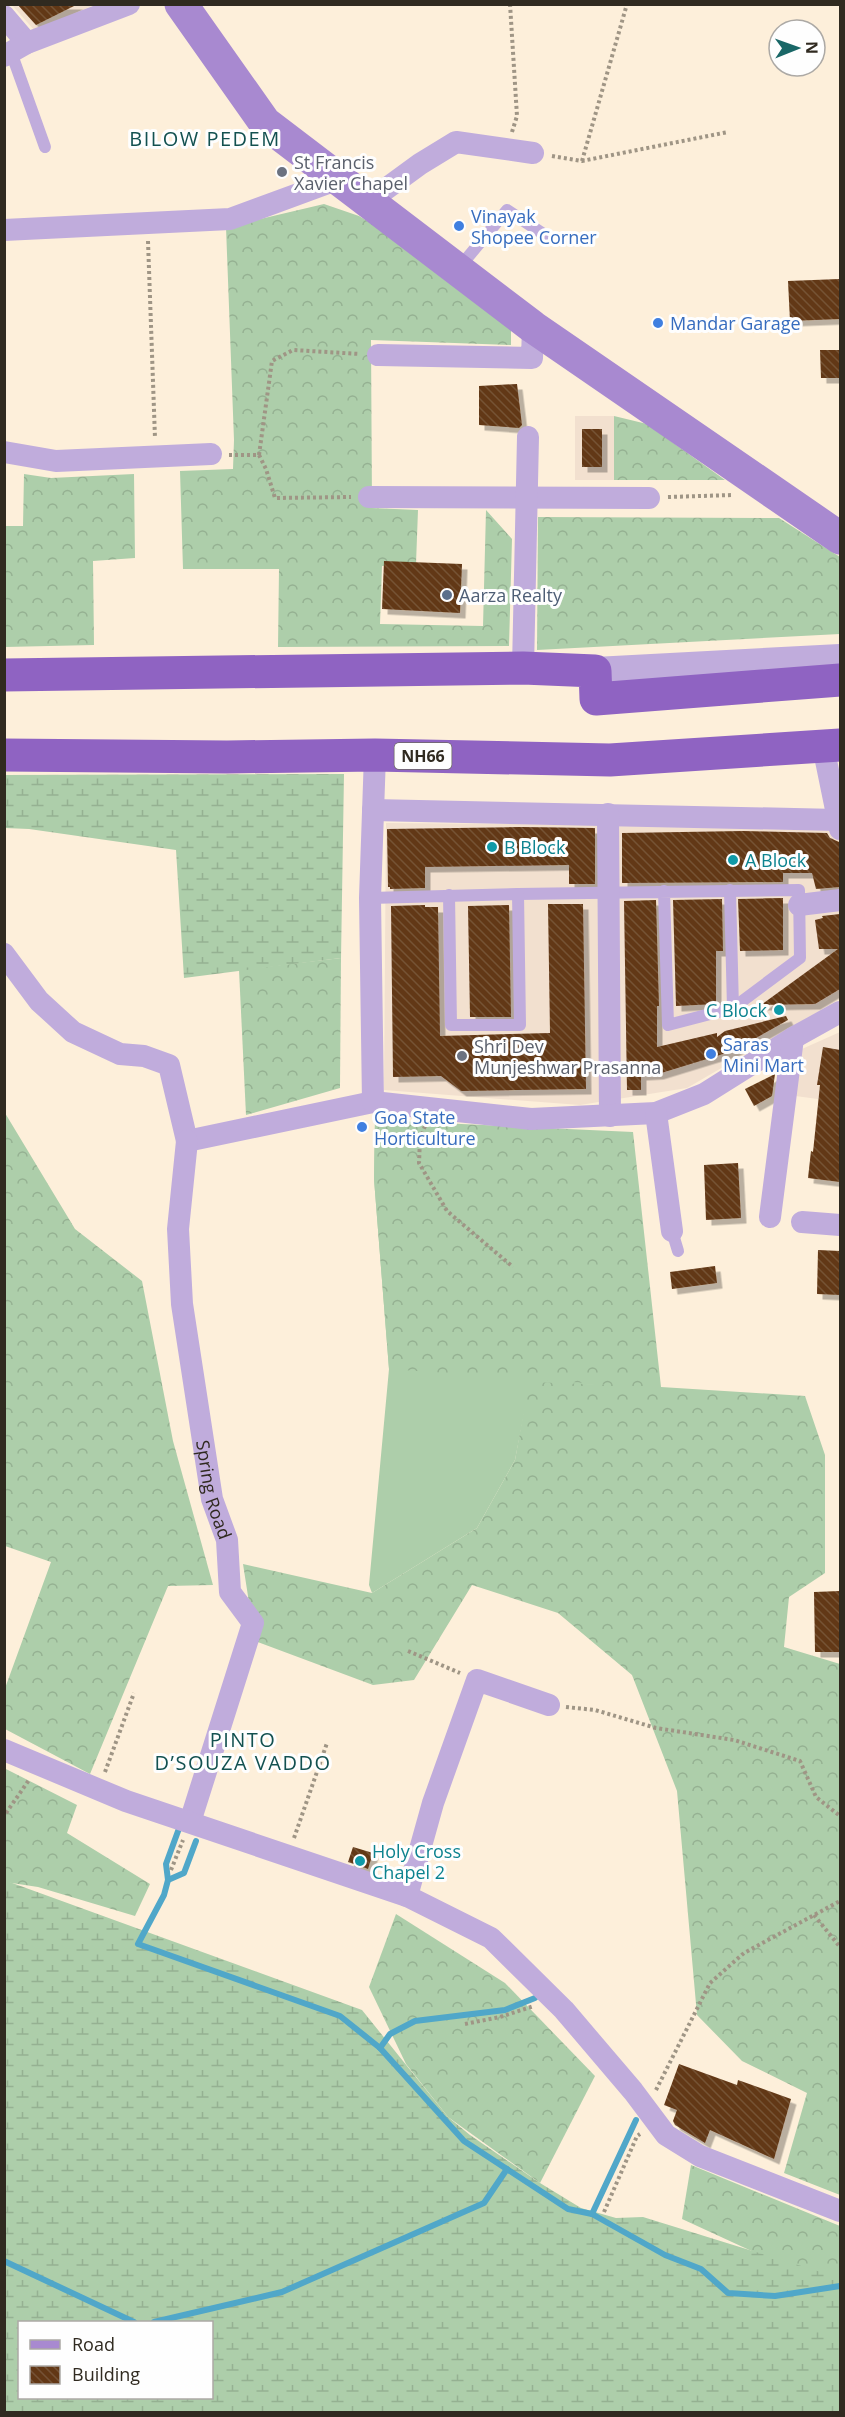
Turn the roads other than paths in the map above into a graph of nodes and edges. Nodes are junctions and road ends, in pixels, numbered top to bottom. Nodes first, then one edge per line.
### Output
1 (129, 4) edge
2 (181, 4) edge
3 (4, 16) edge
4 (14, 51) edge
5 (45, 147) dead end
6 (533, 153) road end
7 (339, 180) junction
8 (368, 202) junction
9 (4, 230) edge
10 (545, 235) dead end
11 (457, 270) junction
12 (533, 327) junction
13 (378, 355) road end
14 (528, 437) dead end
15 (4, 452) edge
16 (211, 454) road end
17 (528, 496) junction
18 (369, 497) road end
19 (649, 498) road end
20 (840, 538) edge
21 (840, 658) edge
22 (523, 668) junction
23 (595, 671) junction
24 (4, 675) edge
25 (840, 680) edge
26 (832, 745) edge
27 (4, 755) edge
28 (375, 755) junction
29 (373, 810) junction
30 (608, 814) junction
31 (839, 825) edge
32 (730, 890) junction
33 (664, 891) junction
34 (609, 893) junction
35 (518, 894) junction
36 (449, 895) junction
37 (370, 898) junction
38 (840, 900) edge
39 (799, 906) junction
40 (4, 954) edge
41 (733, 1008) junction
42 (840, 1012) edge
43 (793, 1038) junction
44 (373, 1102) junction
45 (656, 1113) junction
46 (610, 1116) junction
47 (187, 1141) junction
48 (770, 1217) dead end
49 (802, 1222) dead end
50 (840, 1225) edge
51 (675, 1241) dead end
52 (549, 1705) road end
53 (4, 1750) edge
54 (193, 1823) junction
55 (406, 1896) junction
56 (840, 2211) edge

1 - 4 street
2 - 7 main road
3 - 4 street
4 - 5 lane
6 - 8 street
7 - 8 main road
7 - 9 street
8 - 11 main road
10 - 11 lane
11 - 12 main road
12 - 13 street
12 - 20 main road
14 - 17 street
15 - 16 street
17 - 18 street
17 - 19 street
17 - 22 street
21 - 23 street
22 - 23 highway
22 - 24 highway
23 - 25 highway
26 - 28 highway, NH66
26 - 31 street
27 - 28 highway, NH66
28 - 29 street
29 - 30 street
29 - 37 street
30 - 31 street
30 - 34 street
32 - 33 lane
32 - 39 lane
32 - 41 lane
33 - 34 lane
33 - 41 lane
34 - 35 lane
34 - 46 street
35 - 36 lane
35 - 36 lane
36 - 37 lane
37 - 44 street
38 - 39 street
39 - 41 lane
40 - 47 street
42 - 43 street
43 - 45 street
43 - 48 street
44 - 46 street
44 - 47 street
45 - 46 street
45 - 51 street
47 - 54 street, Spring Road
49 - 50 street
52 - 55 street
53 - 54 street
54 - 55 street
55 - 56 street

